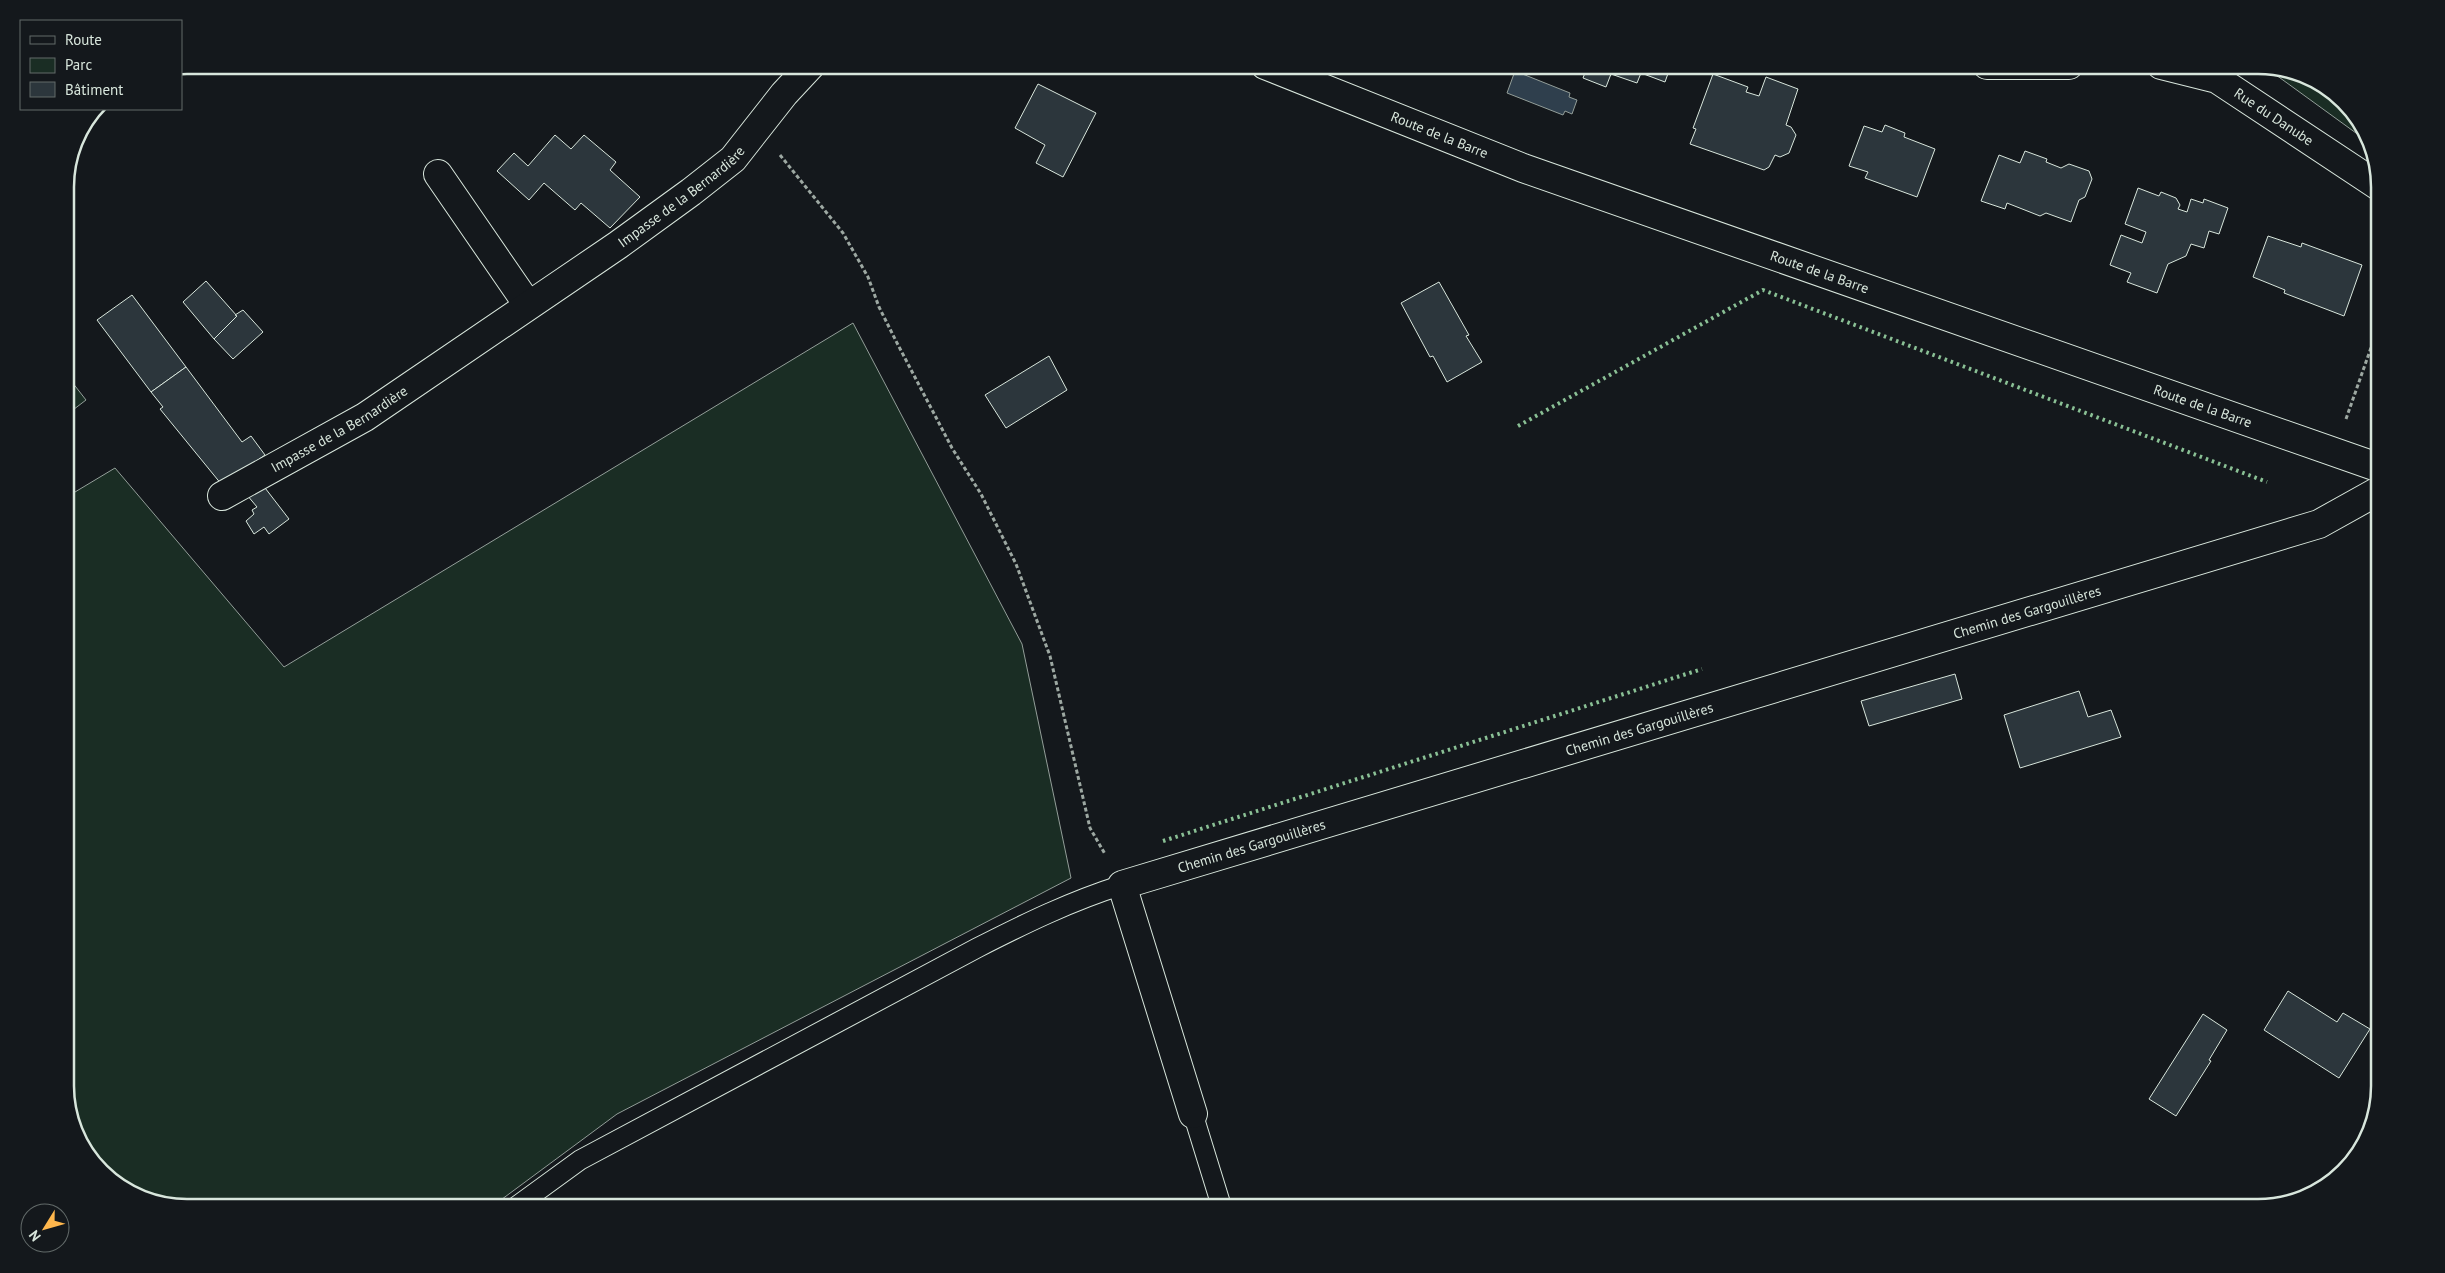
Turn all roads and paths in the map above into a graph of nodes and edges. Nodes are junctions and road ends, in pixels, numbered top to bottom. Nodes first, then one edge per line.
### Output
1 (803, 74) edge
2 (1288, 74) edge
3 (2198, 74) edge
4 (760, 127) junction
5 (438, 174) dead end
6 (2371, 181) edge
7 (528, 305) junction
8 (2371, 347) edge
9 (2334, 452) junction
10 (2371, 465) edge
11 (2371, 495) edge
12 (222, 496) dead end
13 (1122, 886) junction
14 (1192, 1114) joint
15 (526, 1199) edge
16 (1219, 1199) edge

1 - 4 street, Impasse de la Bernardière
2 - 9 street, Route de la Barre
3 - 6 street, Rue du Danube
4 - 7 street, Impasse de la Bernardière
4 - 13 path
5 - 7 street
7 - 12 street, Impasse de la Bernardière
8 - 9 path
9 - 10 street, Route de la Barre
11 - 13 street, Chemin des Gargouillères
13 - 14 street
13 - 15 lane
14 - 16 lane

